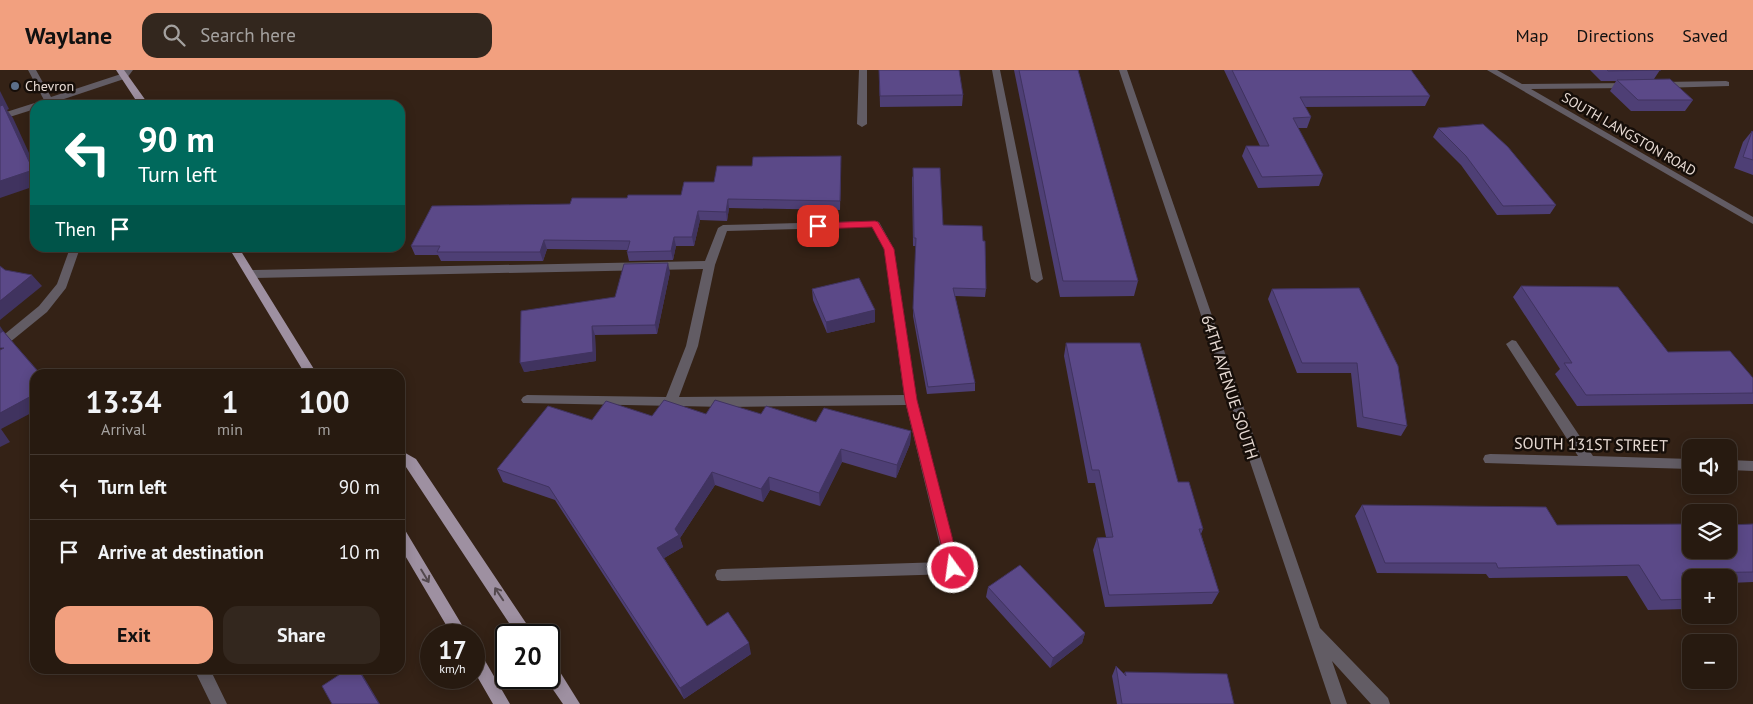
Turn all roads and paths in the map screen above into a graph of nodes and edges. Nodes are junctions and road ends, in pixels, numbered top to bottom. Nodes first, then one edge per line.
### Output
1 (32, 70) edge
2 (863, 70) edge
3 (996, 70) edge
4 (1123, 70) edge
5 (1491, 70) edge
6 (125, 72) edge
7 (1726, 84) dead end
8 (1520, 87) junction
9 (48, 100) edge
10 (52, 100) edge
11 (141, 100) edge
12 (30, 107) edge
13 (0, 117) edge
14 (862, 124) dead end
15 (1753, 221) edge
16 (74, 252) edge
17 (237, 252) edge
18 (709, 265) junction
19 (251, 274) junction
20 (1037, 279) dead end
21 (0, 344) edge
22 (1512, 344) dead end
23 (308, 369) edge
24 (527, 400) dead end
25 (911, 400) junction
26 (671, 401) junction
27 (405, 458) edge
28 (1490, 459) dead end
29 (1588, 460) junction
30 (1682, 464) edge
31 (1737, 465) edge
32 (1753, 466) edge
33 (405, 542) edge
34 (722, 575) dead end
35 (453, 624) edge
36 (519, 624) edge
37 (1313, 630) junction
38 (204, 674) edge
39 (485, 676) edge
40 (560, 686) edge
41 (219, 704) edge
42 (502, 704) edge
43 (572, 704) edge
44 (1339, 704) edge
45 (1382, 704) edge

1 - 9 street
2 - 14 street
3 - 20 street
4 - 37 street, 64TH AVENUE SOUTH
5 - 8 street, SOUTH LANGSTON ROAD
6 - 10 street
6 - 11 main road
7 - 8 street
8 - 15 street, SOUTH LANGSTON ROAD
12 - 13 street
16 - 21 street
17 - 19 main road
18 - 19 street
18 - 25 street
18 - 26 street
19 - 23 main road
22 - 29 street
24 - 26 street
25 - 26 street
25 - 34 street
36 -> 27 main road
28 - 29 street, SOUTH 131ST STREET
29 - 30 street, SOUTH 131ST STREET
31 - 32 street
33 -> 35 main road
37 - 44 street, 64TH AVENUE SOUTH
37 - 45 street
38 - 41 street
39 - 42 main road
40 - 43 main road

